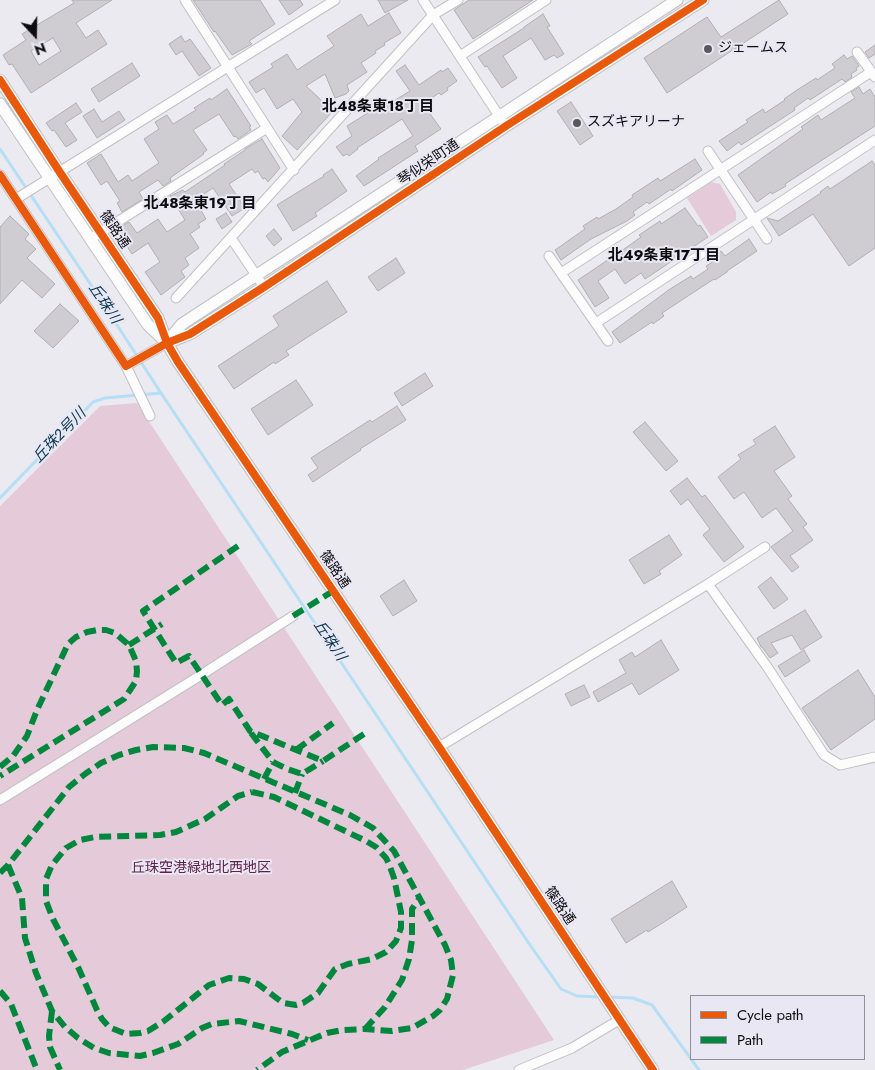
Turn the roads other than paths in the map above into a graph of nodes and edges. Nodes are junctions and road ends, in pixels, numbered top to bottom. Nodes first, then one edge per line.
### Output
1 (185, 0) edge
2 (335, 0) edge
3 (423, 0) edge
4 (458, 0) edge
5 (546, 0) edge
6 (676, 0) edge
7 (703, 0) edge
8 (434, 16) junction
9 (857, 52) dead end
10 (460, 56) junction
11 (228, 67) junction
12 (873, 74) edge
13 (0, 80) edge
14 (0, 104) edge
15 (499, 115) junction
16 (506, 126) junction
17 (267, 128) junction
18 (875, 140) edge
19 (708, 151) dead end
20 (720, 169) junction
21 (294, 170) junction
22 (59, 171) junction
23 (0, 176) edge
24 (48, 178) junction
25 (18, 197) junction
26 (754, 220) junction
27 (101, 233) junction
28 (231, 238) junction
29 (90, 239) junction
30 (767, 239) dead end
31 (549, 256) dead end
32 (561, 273) junction
33 (257, 275) junction
34 (264, 287) junction
35 (176, 298) dead end
36 (596, 323) junction
37 (608, 341) dead end
38 (167, 343) junction
39 (129, 365) junction
40 (150, 416) dead end
41 (765, 547) dead end
42 (708, 584) junction
43 (292, 616) dead end
44 (438, 747) junction
45 (875, 757) edge
46 (0, 800) edge
47 (619, 1020) junction
48 (519, 1070) edge
49 (653, 1070) edge

1 - 11 street
2 - 11 street
3 - 8 street
4 - 8 street
5 - 10 street
6 - 15 street, 琴似栄町通
7 - 16 street, 琴似栄町通
8 - 10 street
8 - 21 street
9 - 12 street
10 - 15 street
11 - 17 street
11 - 22 street
12 - 20 street
13 - 22 street, 篠路通
14 - 24 street, 篠路通
15 - 16 street
15 - 33 street, 琴似栄町通
16 - 34 street, 琴似栄町通
17 - 21 street
17 - 27 street
18 - 26 street
19 - 20 street
20 - 26 street
20 - 32 street
21 - 28 street
22 - 24 street
22 - 27 street, 篠路通
23 - 25 street
24 - 25 street
24 - 29 street, 篠路通
25 - 39 street
26 - 30 street
26 - 36 street
27 - 29 street
27 - 38 street, 篠路通
28 - 33 street
28 - 35 street
29 - 38 street, 篠路通
31 - 32 street
32 - 36 street
33 - 34 street
33 - 38 street, 琴似栄町通
34 - 38 street, 琴似栄町通
36 - 37 street
38 - 39 street
38 - 44 street, 篠路通
39 - 40 street
41 - 42 street
42 - 44 street
42 - 45 street
43 - 46 street
44 - 47 street, 篠路通
47 - 48 street
47 - 49 street, 篠路通

